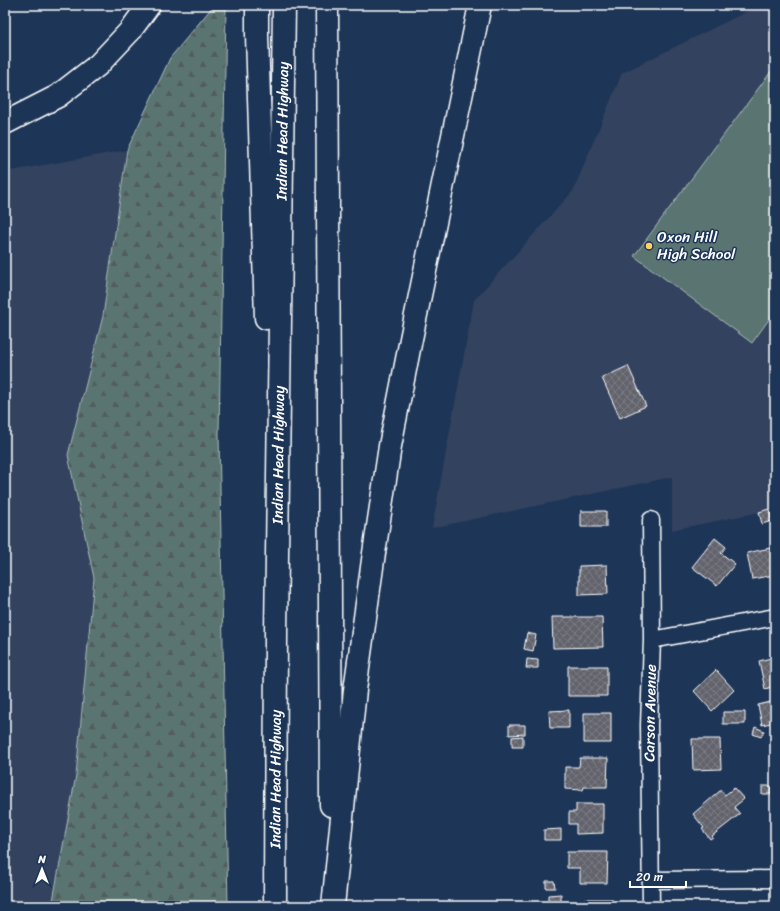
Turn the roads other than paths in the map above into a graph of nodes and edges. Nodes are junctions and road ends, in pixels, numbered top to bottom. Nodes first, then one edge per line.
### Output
1 (149, 5) edge
2 (257, 5) edge
3 (284, 5) edge
4 (327, 5) edge
5 (480, 5) edge
6 (5, 123) edge
7 (651, 520) dead end
8 (775, 617) edge
9 (276, 634) junction
10 (652, 640) junction
11 (775, 879) edge
12 (651, 880) junction
13 (276, 906) edge
14 (332, 906) edge
15 (651, 906) edge

1 - 6 highway
2 - 9 highway
3 - 9 highway, Indian Head Highway
4 - 14 highway
5 - 14 highway
7 - 10 street, Carson Avenue
8 - 10 street
9 - 13 highway, Indian Head Highway
10 - 12 street, Carson Avenue
11 - 12 street
12 - 15 street, Carson Avenue

